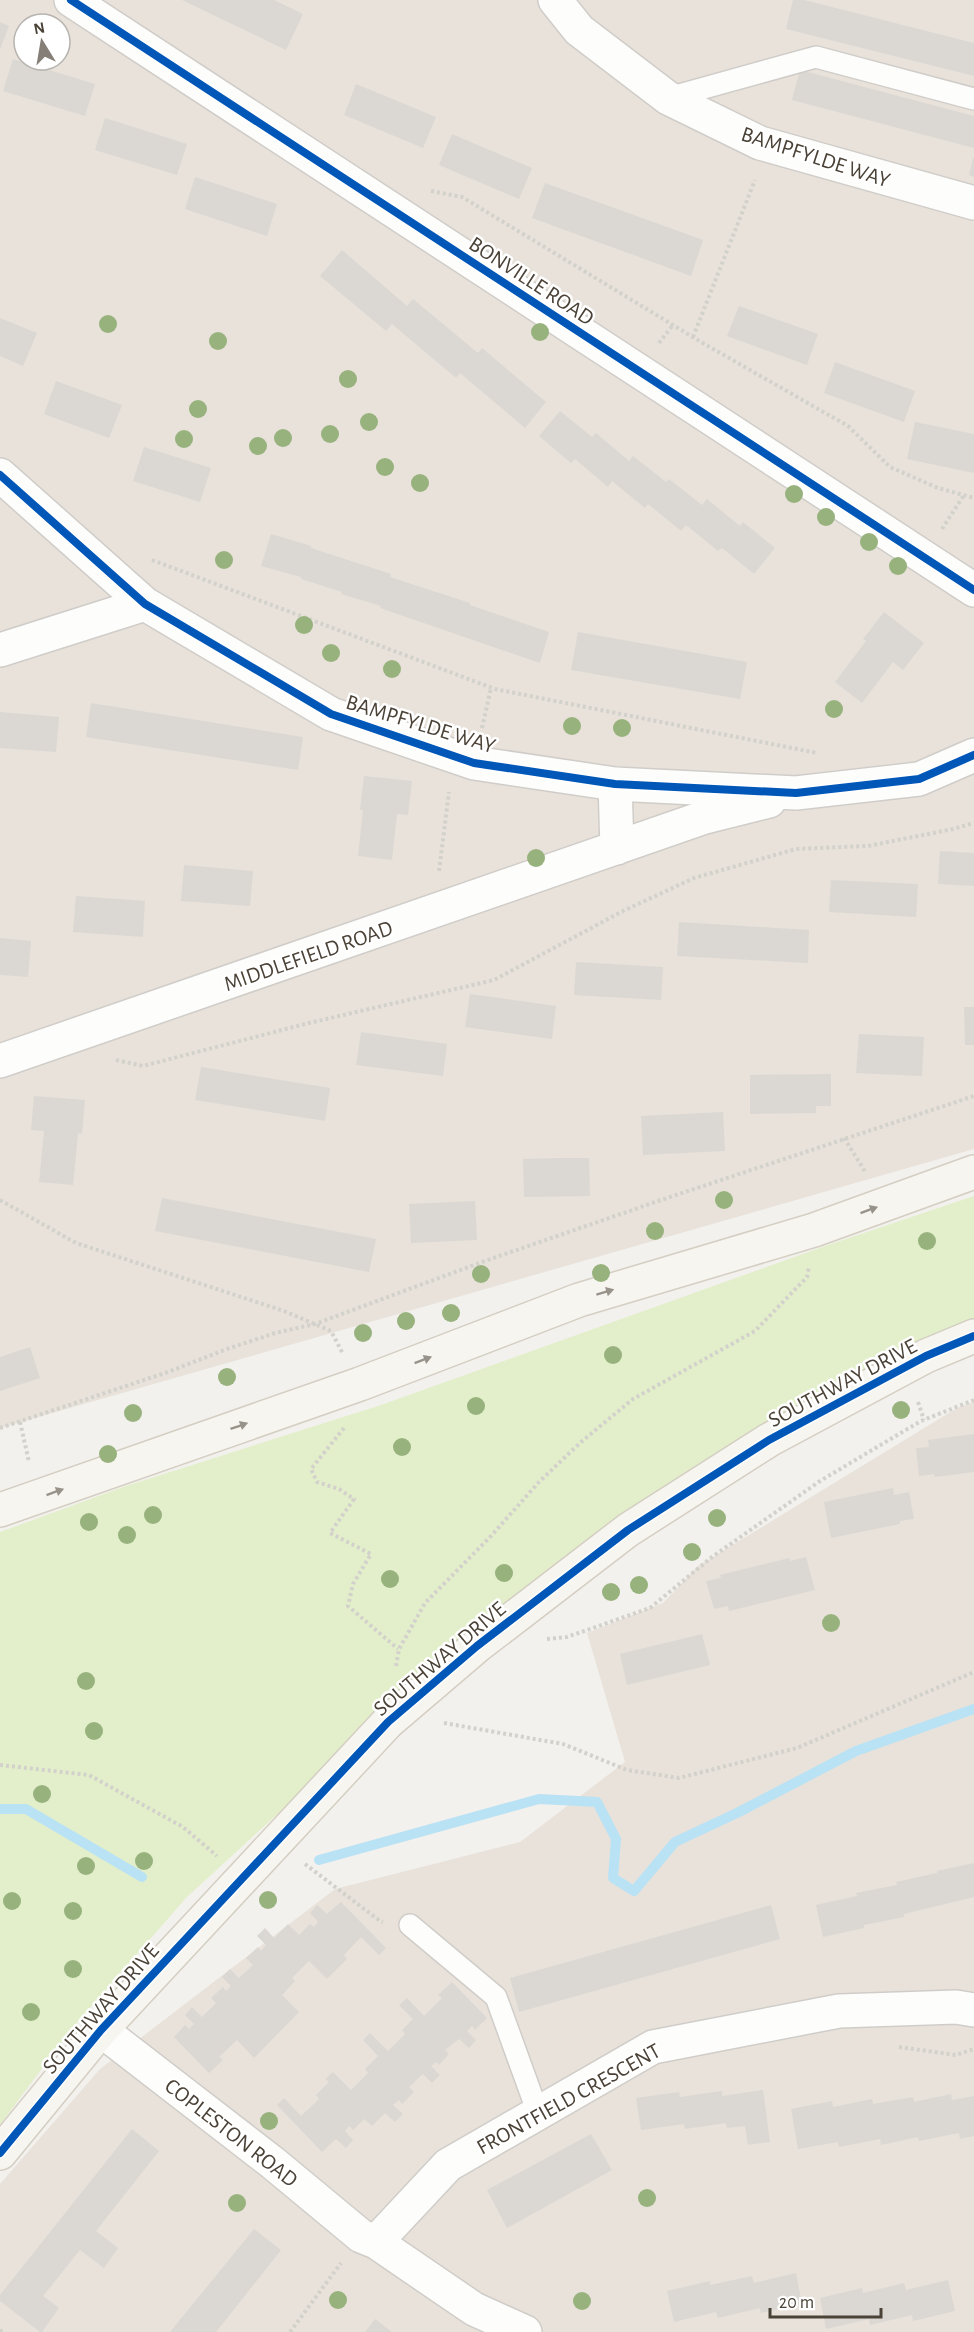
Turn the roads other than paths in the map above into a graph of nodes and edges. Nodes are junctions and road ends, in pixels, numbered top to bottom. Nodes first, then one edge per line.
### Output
1 (71, 0) edge
2 (555, 0) edge
3 (669, 98) junction
4 (974, 99) edge
5 (974, 203) edge
6 (0, 475) edge
7 (974, 590) edge
8 (145, 604) junction
9 (0, 650) edge
10 (974, 755) edge
11 (615, 784) junction
12 (796, 793) junction
13 (616, 848) junction
14 (0, 1061) edge
15 (974, 1172) edge
16 (974, 1336) edge
17 (0, 1510) edge
18 (410, 1925) road end
19 (974, 2010) edge
20 (101, 2030) junction
21 (538, 2113) junction
22 (0, 2153) edge
23 (368, 2239) junction
24 (525, 2332) edge

1 - 7 street, BONVILLE ROAD
2 - 3 street, BAMPFYLDE WAY
3 - 4 lane
3 - 5 street, BAMPFYLDE WAY
6 - 8 street, BAMPFYLDE WAY
8 - 9 street
8 - 11 street, BAMPFYLDE WAY
10 - 12 street, BAMPFYLDE WAY
11 - 12 street, BAMPFYLDE WAY
11 - 13 street
12 - 13 street, MIDDLEFIELD ROAD
13 - 14 street, MIDDLEFIELD ROAD
17 -> 15 street
16 - 20 street, SOUTHWAY DRIVE
18 - 21 lane
19 - 21 street, FRONTFIELD CRESCENT
20 - 22 street, SOUTHWAY DRIVE
20 - 23 street, COPLESTON ROAD
21 - 23 street, FRONTFIELD CRESCENT
23 - 24 street, COPLESTON ROAD

